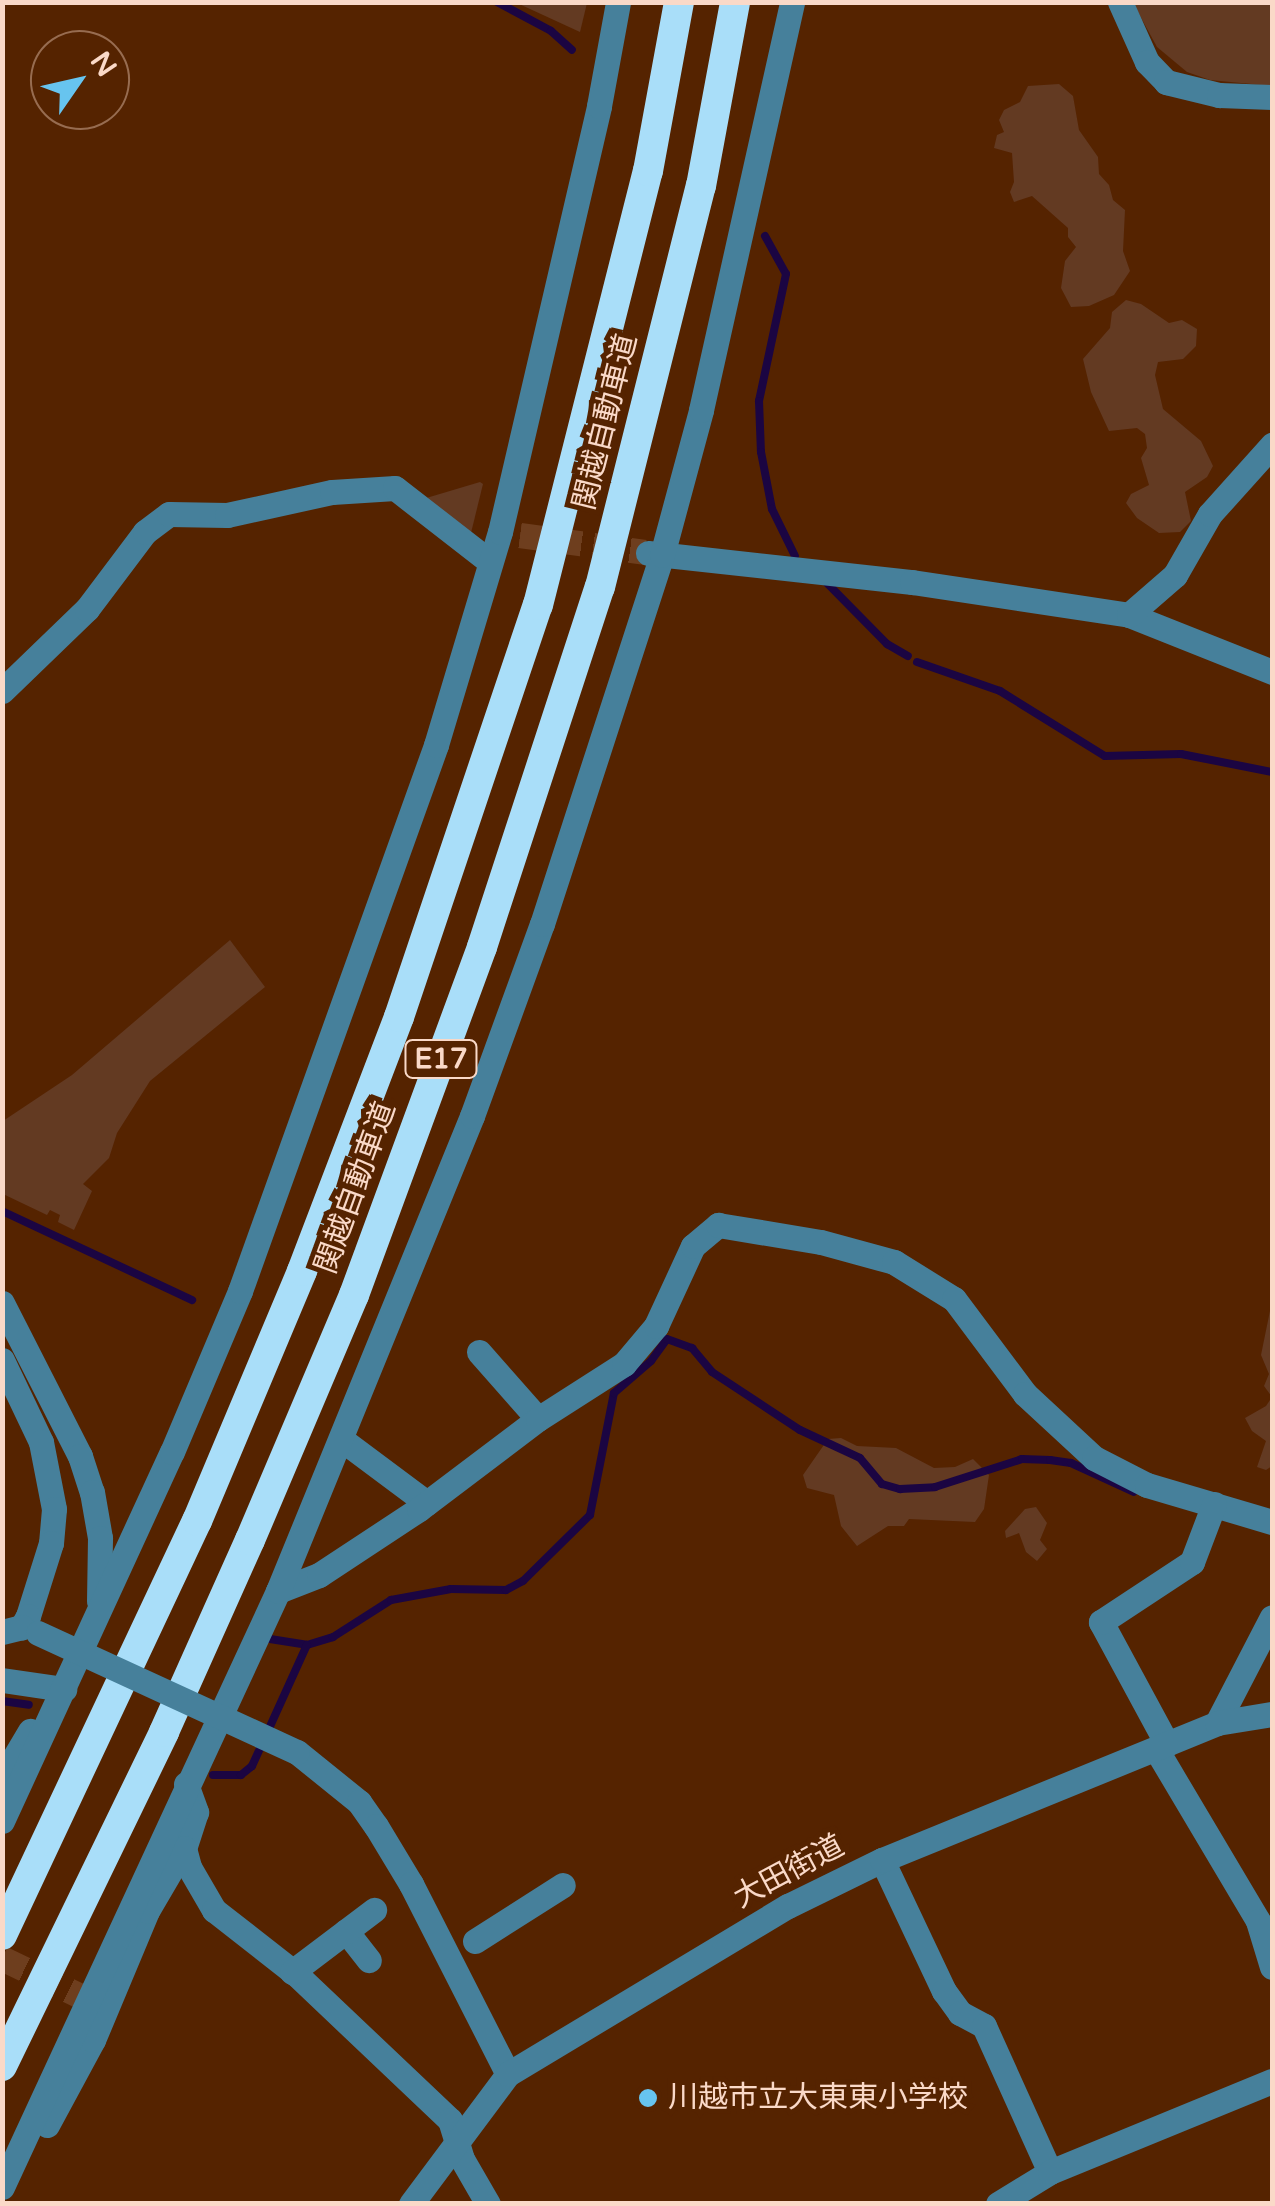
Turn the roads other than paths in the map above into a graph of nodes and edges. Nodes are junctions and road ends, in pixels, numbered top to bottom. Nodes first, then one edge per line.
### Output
1 (618, 2) edge
2 (679, 2) edge
3 (735, 2) edge
4 (792, 2) edge
5 (1120, 2) edge
6 (1272, 97) edge
7 (1272, 444) edge
8 (654, 554) junction
9 (490, 562) junction
10 (1129, 615) junction
11 (1272, 672) edge
12 (2, 691) edge
13 (2, 1303) edge
14 (479, 1352) dead end
15 (2, 1360) edge
16 (538, 1419) junction
17 (341, 1439) junction
18 (426, 1503) junction
19 (1211, 1511) junction
20 (1272, 1522) edge
21 (278, 1591) junction
22 (99, 1611) junction
23 (1272, 1617) edge
24 (21, 1631) edge
25 (2, 1680) edge
26 (64, 1689) junction
27 (1272, 1714) edge
28 (51, 1718) junction
29 (1217, 1723) junction
30 (1162, 1746) junction
31 (2, 1778) edge
32 (186, 1784) junction
33 (2, 1821) edge
34 (184, 1848) junction
35 (882, 1860) junction
36 (563, 1885) dead end
37 (374, 1910) dead end
38 (346, 1931) junction
39 (2, 1935) edge
40 (474, 1941) dead end
41 (369, 1960) dead end
42 (1272, 1967) edge
43 (292, 1972) junction
44 (2, 2066) edge
45 (508, 2074) junction
46 (1272, 2081) edge
47 (458, 2135) junction
48 (1050, 2172) junction
49 (2, 2187) edge
50 (2, 2202) edge
51 (411, 2204) edge
52 (488, 2204) edge
53 (998, 2204) edge

1 - 9 street
2 - 39 highway, 関越自動車道 / E17
3 - 44 highway, 関越自動車道 / E17
4 - 8 street
5 - 6 street
7 - 10 street
8 - 10 street
8 - 17 street
9 - 12 street
9 - 22 street
10 - 11 street
13 - 22 street
14 - 16 street
15 - 24 street
16 - 18 street
16 - 19 street
17 - 18 street
17 - 21 street
18 - 21 street
19 - 20 street
19 - 30 street
21 - 32 street
22 - 26 street
23 - 29 street
24 - 45 street, bridge
25 - 26 street
26 - 28 street
27 - 29 street, 大田街道
28 - 31 street
28 - 33 street
29 - 30 street, 大田街道
30 - 35 street, 大田街道
30 - 42 street
32 - 34 street
32 - 49 street
34 - 43 street
34 - 50 street
35 - 45 street, 大田街道
35 - 48 street
36 - 40 street
37 - 38 street
38 - 41 street
38 - 43 street
43 - 47 street
45 - 47 street, 大田街道
46 - 48 street
47 - 51 street, 大田街道
47 - 52 street
48 - 53 street

